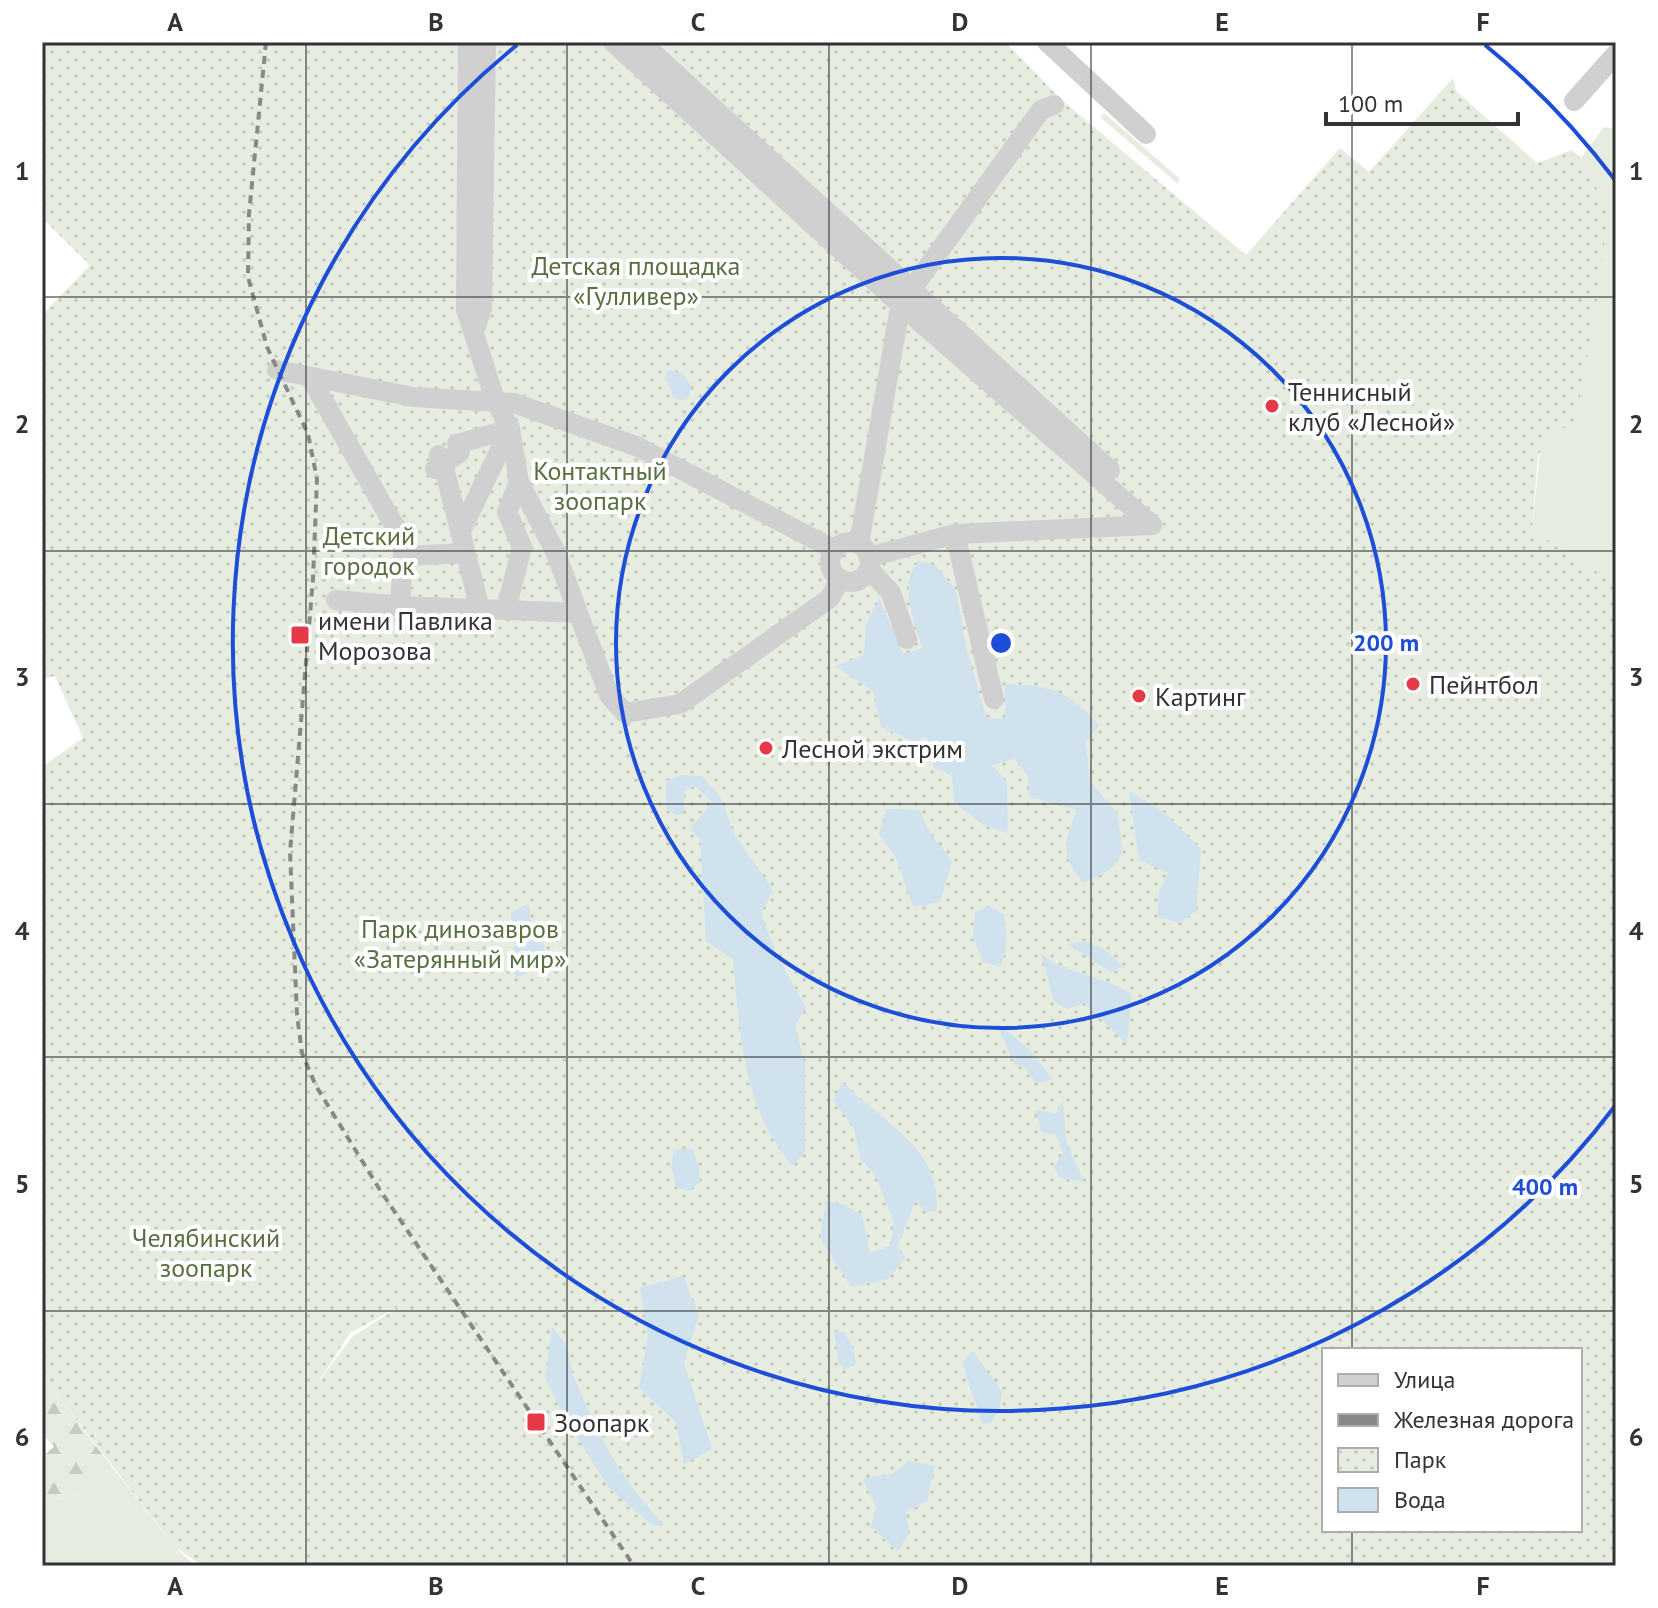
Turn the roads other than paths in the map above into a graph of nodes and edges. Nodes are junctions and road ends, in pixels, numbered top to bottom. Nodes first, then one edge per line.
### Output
1 (468, 42) edge
2 (486, 42) edge
3 (613, 42) edge
4 (641, 42) edge
5 (1047, 42) edge
6 (1616, 54) edge
7 (1574, 101) dead end
8 (1054, 105) dead end
9 (1146, 134) dead end
10 (907, 297) junction
11 (475, 329) junction
12 (277, 370) dead end
13 (310, 377) junction
14 (495, 400) junction
15 (510, 429) junction
16 (519, 482) junction
17 (955, 534) junction
18 (462, 543) junction
19 (831, 554) junction
20 (404, 556) junction
21 (866, 556) junction
22 (840, 579) junction
23 (336, 600) dead end
24 (400, 606) junction
25 (480, 609) junction
26 (506, 610) junction
27 (578, 613) junction
28 (907, 639) dead end
29 (994, 699) dead end

1 - 11 street
2 - 11 street
3 - 10 street
4 - 10 street
5 - 9 street
6 - 7 street
8 - 10 street
10 - 17 street
10 - 21 street
11 - 14 street
12 - 13 street
13 - 14 street
13 - 20 street
14 - 15 street
14 - 19 street
15 - 16 street
15 - 18 street
15 - 18 street
16 - 26 street
16 - 27 street
17 - 21 street
17 - 29 street
18 - 20 street
18 - 25 street
19 - 21 street
19 - 22 street
20 - 24 street
21 - 22 street
21 - 28 street
22 - 27 street
23 - 24 street
24 - 25 street
25 - 26 street
26 - 27 street

